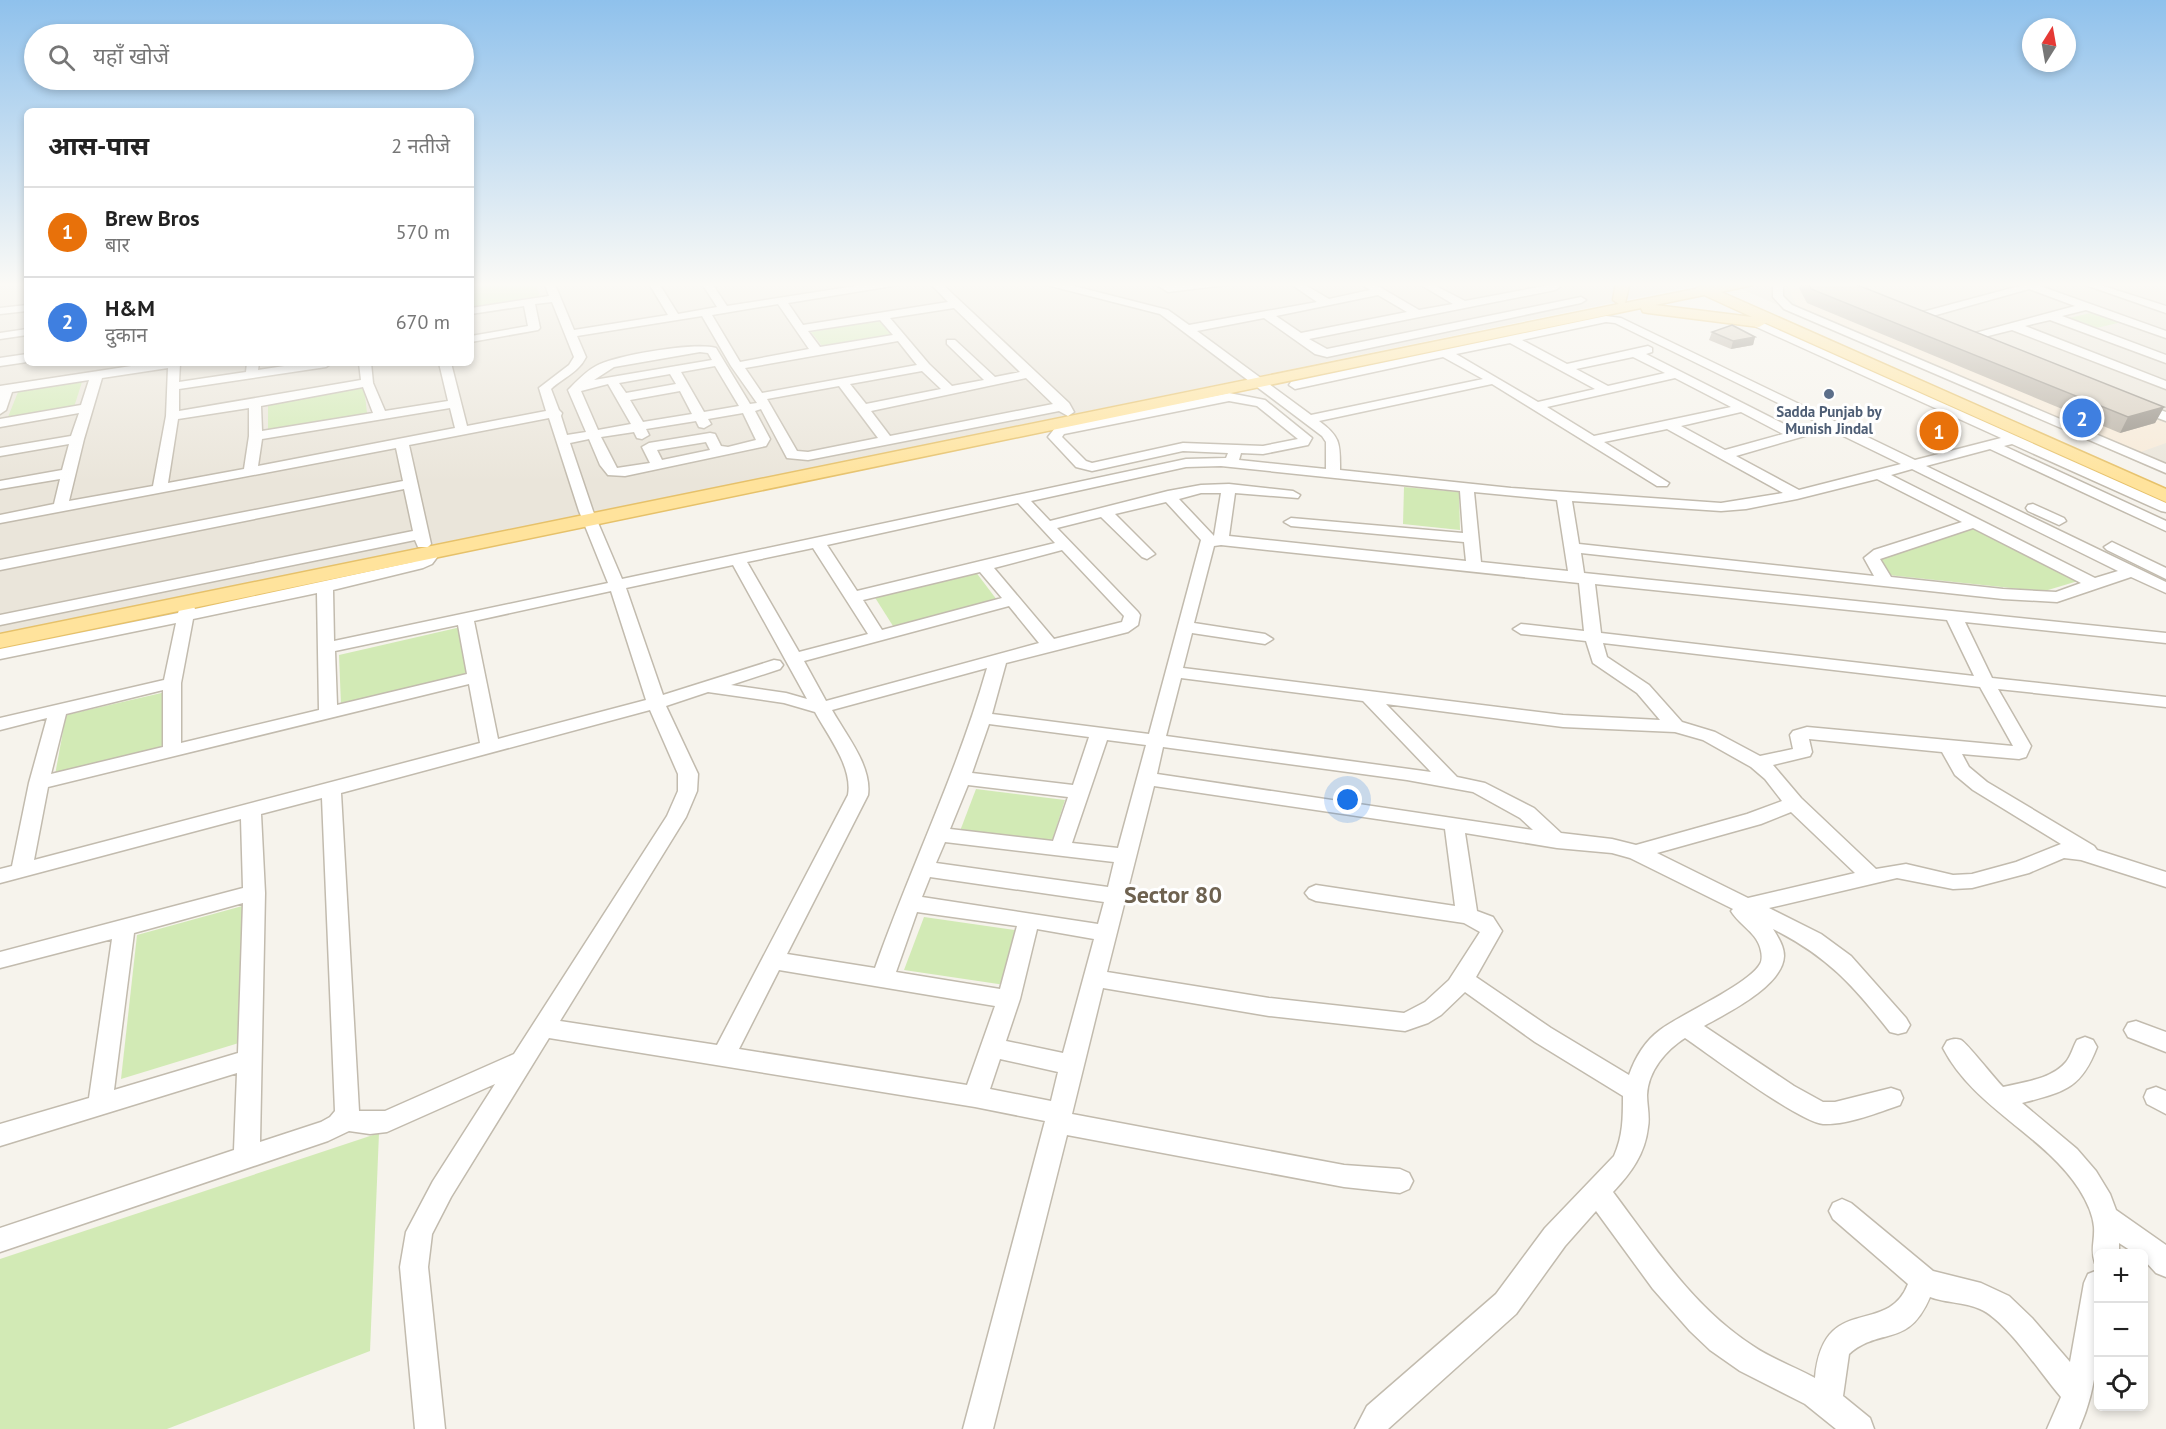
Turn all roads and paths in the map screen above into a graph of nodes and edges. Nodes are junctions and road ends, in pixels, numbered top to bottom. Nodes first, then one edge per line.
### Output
1 (576, 349) edge
2 (701, 349) edge
3 (707, 349) edge
4 (726, 349) edge
5 (831, 349) edge
6 (911, 349) edge
7 (958, 349) edge
8 (1003, 349) edge
9 (1213, 349) edge
10 (1315, 349) edge
11 (1360, 349) edge
12 (1367, 349) edge
13 (1418, 349) edge
14 (1467, 349) edge
15 (1529, 349) edge
16 (1654, 349) edge
17 (1678, 349) edge
18 (1827, 349) joint
19 (1856, 349) edge
20 (1886, 349) edge
21 (2072, 349) edge
22 (2140, 349) edge
23 (817, 351) joint
24 (1444, 353) junction
25 (1635, 353) junction
26 (24, 358) edge
27 (2166, 358) edge
28 (0, 362) edge
29 (719, 362) junction
30 (161, 366) edge
31 (174, 366) edge
32 (290, 366) edge
33 (365, 366) edge
34 (446, 366) edge
35 (737, 366) junction
36 (925, 367) junction
37 (1564, 368) junction
38 (253, 369) edge
39 (674, 370) junction
40 (1338, 370) junction
41 (1030, 374) junction
42 (1676, 374) junction
43 (96, 376) junction
44 (1252, 379) junction
45 (1494, 380) junction
46 (612, 381) junction
47 (992, 381) junction
48 (842, 382) junction
49 (367, 383) junction
50 (1295, 385) dead end
51 (2166, 385) edge
52 (175, 386) junction
53 (577, 387) junction
54 (4, 389) edge
55 (950, 390) junction
56 (1606, 390) junction
57 (686, 392) junction
58 (2122, 399) edge
59 (762, 401) junction
60 (626, 402) junction
61 (255, 404) junction
62 (454, 404) junction
63 (1536, 406) junction
64 (87, 408) junction
65 (747, 408) junction
66 (1742, 408) junction
67 (861, 409) junction
68 (0, 410) edge
69 (1067, 410) junction
70 (555, 413) junction
71 (172, 416) junction
72 (380, 416) junction
73 (700, 416) junction
74 (2166, 417) edge
75 (1309, 419) junction
76 (0, 423) edge
77 (1831, 424) junction
78 (1669, 425) junction
79 (638, 427) junction
80 (1041, 427) junction
81 (462, 431) junction
82 (1794, 434) junction
83 (593, 435) junction
84 (256, 436) junction
85 (710, 437) junction
86 (77, 439) junction
87 (2014, 439) junction
88 (563, 440) junction
89 (1592, 440) junction
90 (887, 441) junction
91 (402, 444) junction
92 (1992, 445) junction
93 (649, 447) junction
94 (723, 451) junction
95 (0, 452) edge
96 (789, 452) junction
97 (2166, 454) edge
98 (1724, 455) junction
99 (1233, 456) junction
100 (2146, 460) junction
101 (658, 465) junction
102 (1915, 465) junction
103 (2129, 466) junction
104 (2166, 469) edge
105 (786, 471) junction
106 (1298, 471) junction
107 (250, 472) junction
108 (68, 473) junction
109 (1333, 473) junction
110 (1878, 474) junction
111 (2166, 482) edge
112 (1662, 483) dead end
113 (410, 484) junction
114 (1089, 484) junction
115 (0, 485) edge
116 (1229, 488) junction
117 (1467, 488) junction
118 (160, 489) junction
119 (1168, 495) junction
120 (1293, 495) junction
121 (1797, 495) junction
122 (1564, 496) junction
123 (2166, 496) edge
124 (1023, 498) junction
125 (61, 507) junction
126 (2033, 508) dead end
127 (2166, 508) edge
128 (1104, 512) junction
129 (588, 515) junction
130 (0, 519) edge
131 (1291, 522) junction
132 (1975, 524) junction
133 (1047, 526) junction
134 (2166, 526) edge
135 (1473, 538) junction
136 (1216, 541) junction
137 (2072, 541) junction
138 (2101, 542) junction
139 (426, 543) junction
140 (818, 543) junction
141 (1064, 545) junction
142 (1291, 548) junction
143 (1572, 548) junction
144 (1147, 554) dead end
145 (739, 561) junction
146 (0, 565) edge
147 (984, 566) junction
148 (1474, 568) junction
149 (2132, 572) junction
150 (2166, 574) edge
151 (1582, 579) junction
152 (1885, 581) junction
153 (2094, 584) junction
154 (616, 585) junction
155 (325, 586) junction
156 (2166, 588) edge
157 (854, 597) junction
158 (1012, 600) junction
159 (187, 609) junction
160 (1954, 618) junction
161 (465, 619) junction
162 (0, 620) edge
163 (1185, 627) junction
164 (1521, 629) dead end
165 (0, 631) edge
166 (878, 636) junction
167 (1593, 637) junction
168 (2166, 638) edge
169 (1265, 639) dead end
170 (0, 641) edge
171 (1050, 645) junction
172 (326, 648) junction
173 (0, 654) edge
174 (998, 660) junction
175 (784, 662) junction
176 (1173, 672) junction
177 (476, 677) junction
178 (1985, 681) junction
179 (172, 683) junction
180 (710, 687) junction
181 (1368, 696) junction
182 (2166, 702) edge
183 (656, 704) junction
184 (820, 708) junction
185 (58, 711) junction
186 (328, 714) junction
187 (982, 718) junction
188 (0, 724) edge
189 (1676, 726) junction
190 (1100, 733) junction
191 (1156, 739) junction
192 (490, 746) junction
193 (1949, 747) junction
194 (172, 751) junction
195 (1758, 763) junction
196 (960, 778) junction
197 (1146, 779) junction
198 (1451, 782) junction
199 (39, 783) junction
200 (331, 789) junction
201 (1080, 792) junction
202 (1794, 803) junction
203 (251, 809) junction
204 (1454, 824) junction
205 (936, 834) junction
206 (1557, 841) junction
207 (1060, 849) junction
208 (1636, 852) junction
209 (1126, 856) junction
210 (2098, 858) junction
211 (923, 869) junction
212 (21, 871) junction
213 (0, 876) edge
214 (1872, 878) junction
215 (2166, 880) edge
216 (254, 893) junction
217 (1317, 893) dead end
218 (1116, 896) junction
219 (1722, 896) junction
220 (909, 903) junction
221 (1745, 906) junction
222 (1467, 916) junction
223 (1029, 920) junction
224 (124, 927) junction
225 (1106, 933) junction
226 (0, 960) edge
227 (772, 960) junction
228 (883, 978) junction
229 (1094, 978) junction
230 (1463, 979) junction
231 (1009, 999) junction
232 (1898, 1025) dead end
233 (1685, 1026) junction
234 (543, 1028) junction
235 (2136, 1030) dead end
236 (2166, 1042) edge
237 (2085, 1047) dead end
238 (992, 1048) junction
239 (1955, 1048) dead end
240 (723, 1056) junction
241 (251, 1059) junction
242 (523, 1060) junction
243 (1072, 1065) junction
244 (1635, 1091) junction
245 (975, 1097) junction
246 (1891, 1098) dead end
247 (1999, 1098) junction
248 (100, 1106) junction
249 (1058, 1118) junction
250 (344, 1120) junction
251 (0, 1135) edge
252 (247, 1157) junction
253 (1400, 1181) dead end
254 (1596, 1191) junction
255 (1842, 1210) dead end
256 (2105, 1218) junction
257 (0, 1240) edge
258 (2106, 1249) edge
259 (2166, 1263) edge
260 (1923, 1280) junction
261 (2094, 1303) edge
262 (2077, 1393) junction
263 (1828, 1403) junction
264 (430, 1429) edge
265 (978, 1429) edge
266 (1370, 1429) edge
267 (1859, 1429) edge
268 (2062, 1429) edge

1 - 70 street
2 - 53 street
3 - 29 street
4 - 35 street
5 - 23 street
6 - 36 street
7 - 47 street
8 - 41 street
9 - 44 street
10 - 11 street
12 - 44 main road
13 - 40 main road
14 - 24 street
15 - 37 street
16 - 25 street
17 - 77 street
18 - 87 street
18 - 123 main road
19 - 103 main road
20 - 100 street
21 - 51 street
22 - 27 street
23 - 35 street
24 - 40 street
24 - 45 street
25 - 37 street
25 - 42 street
26 - 28 street
29 - 39 street
29 - 65 street
30 - 43 street
31 - 52 street
32 - 38 street
33 - 49 street
34 - 62 street
35 - 59 street
36 - 48 street
36 - 55 street
37 - 56 street
38 - 52 street
39 - 46 street
39 - 57 street
40 - 44 main road
40 - 50 street
41 - 47 street
41 - 69 street
42 - 56 street
42 - 66 street
43 - 54 street
43 - 64 street
44 - 69 main road
44 - 75 street
44 - 80 main road
45 - 63 street
45 - 75 street
46 - 53 street
46 - 60 street
47 - 55 street
48 - 59 street
48 - 67 street
49 - 61 street
49 - 72 street
52 - 71 street
53 - 83 street
54 - 68 street
55 - 67 street
56 - 63 street
57 - 60 street
57 - 73 street
58 - 74 street
59 - 65 street
59 - 96 street
60 - 79 street
61 - 71 street
61 - 84 street
62 - 72 street
62 - 81 street
63 - 89 street
64 - 76 street
64 - 86 street
65 - 73 street
65 - 94 street
66 - 78 street
66 - 82 street
67 - 90 street
69 - 90 street
69 - 105 main road
70 - 81 street
70 - 88 street
71 - 118 street
72 - 84 street
73 - 79 street
73 - 85 street
75 - 109 street
77 - 82 street
77 - 102 street
78 - 89 street
78 - 98 street
79 - 83 street
79 - 93 street
80 - 114 street
80 - 129 main road
81 - 91 street
82 - 98 street
83 - 88 street
83 - 101 street
84 - 107 street
85 - 93 street
85 - 94 street
86 - 95 street
86 - 108 street
87 - 92 street
87 - 127 street
88 - 129 street
89 - 112 street
90 - 96 street
91 - 107 street
91 - 113 street
92 - 102 street
92 - 134 street
93 - 101 street
94 - 101 street
96 - 105 street
97 - 100 street
98 - 121 street
99 - 99 street
99 - 106 street
99 - 114 street
100 - 103 street
100 - 104 street
102 - 110 street
102 - 137 street
103 - 111 main road
105 - 129 main road
106 - 109 street
106 - 120 street
107 - 118 street
108 - 115 street
108 - 125 street
109 - 117 street
110 - 121 street
110 - 132 street
113 - 139 street
113 - 146 street
114 - 124 street
116 - 119 street
116 - 120 street
116 - 136 street
117 - 122 street
117 - 135 street
118 - 125 street
119 - 128 street
119 - 136 street
120 - 131 street
121 - 122 street
122 - 143 street
124 - 133 street
124 - 140 street
125 - 130 street
126 - 138 street
128 - 133 street
128 - 144 street
129 - 139 main road
129 - 154 street
131 - 135 street
131 - 142 street
132 - 152 street
132 - 153 street
133 - 141 street
135 - 148 street
136 - 142 street
136 - 163 street
137 - 138 street
137 - 149 street
138 - 150 street
139 - 155 street
139 - 159 main road
139 - 162 street
139 - 165 main road
140 - 145 street
140 - 157 street
141 - 147 street
141 - 171 street
142 - 148 street
143 - 151 street
143 - 152 street
145 - 154 street
145 - 175 street
147 - 157 street
147 - 158 street
148 - 151 street
149 - 153 street
149 - 156 street
151 - 160 street
151 - 167 street
152 - 153 street
154 - 161 street
154 - 183 street
155 - 159 street
155 - 172 street
157 - 166 street
158 - 166 street
158 - 171 street
159 - 170 main road
159 - 173 street
159 - 179 street
160 - 168 street
160 - 178 street
161 - 172 street
161 - 177 street
163 - 169 street
163 - 176 street
164 - 167 street
166 - 175 street
167 - 178 street
167 - 189 street
171 - 174 street
172 - 186 street
174 - 184 street
174 - 187 street
175 - 180 street
175 - 184 street
176 - 181 street
176 - 191 street
177 - 186 street
177 - 192 street
178 - 182 street
178 - 193 street
179 - 185 street
179 - 194 street
180 - 183 street
180 - 184 street
181 - 189 street
181 - 198 street
183 - 192 street
183 - 234 street
184 - 227 street
185 - 188 street
185 - 199 street
186 - 194 street
187 - 190 street
187 - 196 street
189 - 195 street
190 - 191 street
190 - 201 street
191 - 197 street
191 - 198 street
192 - 200 street
193 - 195 street
193 - 210 street
194 - 199 street
195 - 202 street
196 - 201 street
196 - 205 street
197 - 204 street
197 - 209 street
198 - 206 street
199 - 212 street
200 - 203 street
200 - 250 street
201 - 207 street
202 - 208 street
202 - 214 street
203 - 212 street
203 - 216 street
204 - 206 street
204 - 222 street
205 - 207 street
205 - 211 street
206 - 208 street
207 - 209 street
208 - 219 street
209 - 218 street
210 - 214 street
210 - 215 street
211 - 218 street
211 - 220 street
212 - 213 street
214 - 221 street
216 - 224 street
216 - 241 street
217 - 222 street
218 - 225 street
219 - 221 street
219 - 233 street
220 - 223 street
220 - 228 street
221 - 232 street
222 - 230 street
223 - 225 street
223 - 231 street
224 - 226 street
224 - 248 street
225 - 229 street
227 - 228 street
227 - 240 street
228 - 231 street
229 - 230 street
229 - 243 street
230 - 244 street
231 - 238 street
233 - 244 street
233 - 246 street
234 - 240 street
234 - 242 street
235 - 236 street
237 - 247 street
238 - 243 street
238 - 245 street
239 - 247 street
240 - 245 street
241 - 248 street
241 - 252 street
242 - 250 street
242 - 264 street
243 - 249 street
244 - 254 street
245 - 249 street
247 - 256 street
248 - 251 street
249 - 253 street
249 - 265 street
250 - 252 street
252 - 257 street
254 - 263 street
254 - 266 street
255 - 260 street
256 - 258 street
256 - 259 street
260 - 262 street
260 - 263 street
261 - 262 street
262 - 268 street
263 - 267 street

